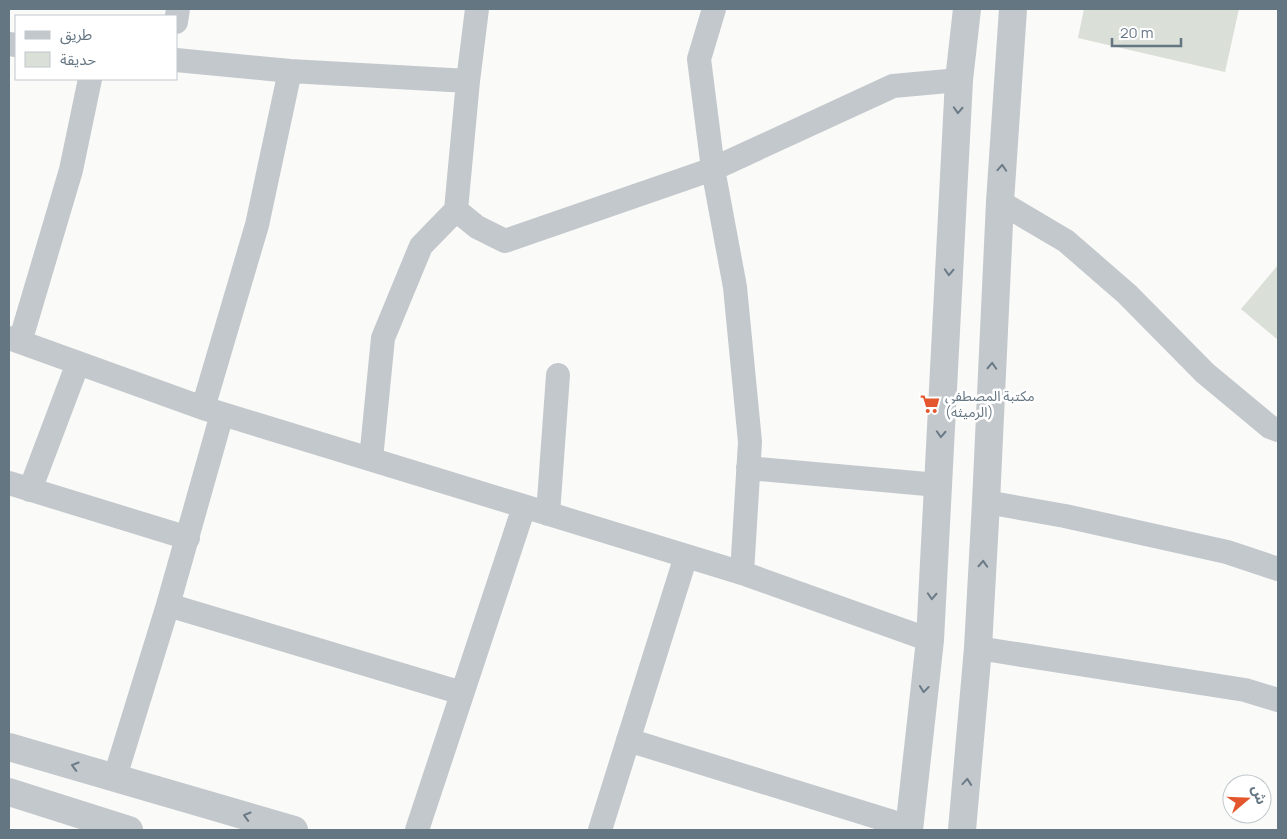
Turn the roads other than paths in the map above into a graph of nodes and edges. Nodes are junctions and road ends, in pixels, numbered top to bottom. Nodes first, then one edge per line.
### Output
1 (478, 9) edge
2 (714, 9) edge
3 (967, 9) edge
4 (1013, 9) edge
5 (178, 60) edge
6 (290, 71) junction
7 (90, 80) edge
8 (468, 80) junction
9 (959, 80) junction
10 (713, 169) junction
11 (1000, 202) junction
12 (456, 210) junction
13 (14, 340) edge
14 (78, 363) junction
15 (558, 375) dead end
16 (213, 411) junction
17 (1278, 430) edge
18 (370, 460) junction
19 (748, 468) junction
20 (19, 486) edge
21 (938, 486) junction
22 (986, 502) junction
23 (524, 507) junction
24 (548, 514) junction
25 (188, 538) junction
26 (686, 556) junction
27 (1278, 569) edge
28 (742, 574) junction
29 (168, 605) junction
30 (930, 640) junction
31 (978, 648) junction
32 (462, 692) junction
33 (1278, 700) edge
34 (628, 740) junction
35 (9, 747) edge
36 (114, 777) junction
37 (9, 792) edge
38 (909, 829) edge
39 (130, 830) edge
40 (294, 830) edge
41 (417, 830) edge
42 (600, 830) edge
43 (962, 830) edge

1 - 8 street
2 - 10 street
3 - 9 street
11 -> 4 street
5 - 6 street
6 - 8 street
6 - 16 street
7 - 13 street
8 - 12 street
9 - 10 street
9 -> 21 street
10 - 12 street
10 - 19 street
11 - 17 street
22 -> 11 street
12 - 18 street
13 - 14 street
14 - 16 street
14 - 20 street
15 - 24 street
16 - 18 street
16 - 25 street
18 - 23 street
19 - 21 street
19 - 28 street
20 - 25 street
21 -> 30 street
22 - 27 street
31 -> 22 street
23 - 24 street
23 - 32 street
24 - 26 street
25 - 29 street
26 - 28 street
26 - 34 street
28 - 30 street
29 - 32 street
29 - 36 street
30 -> 38 street
31 - 33 street
43 -> 31 street
32 - 41 street
34 - 38 street
34 - 42 street
36 -> 35 street
40 -> 36 street
37 - 39 street

